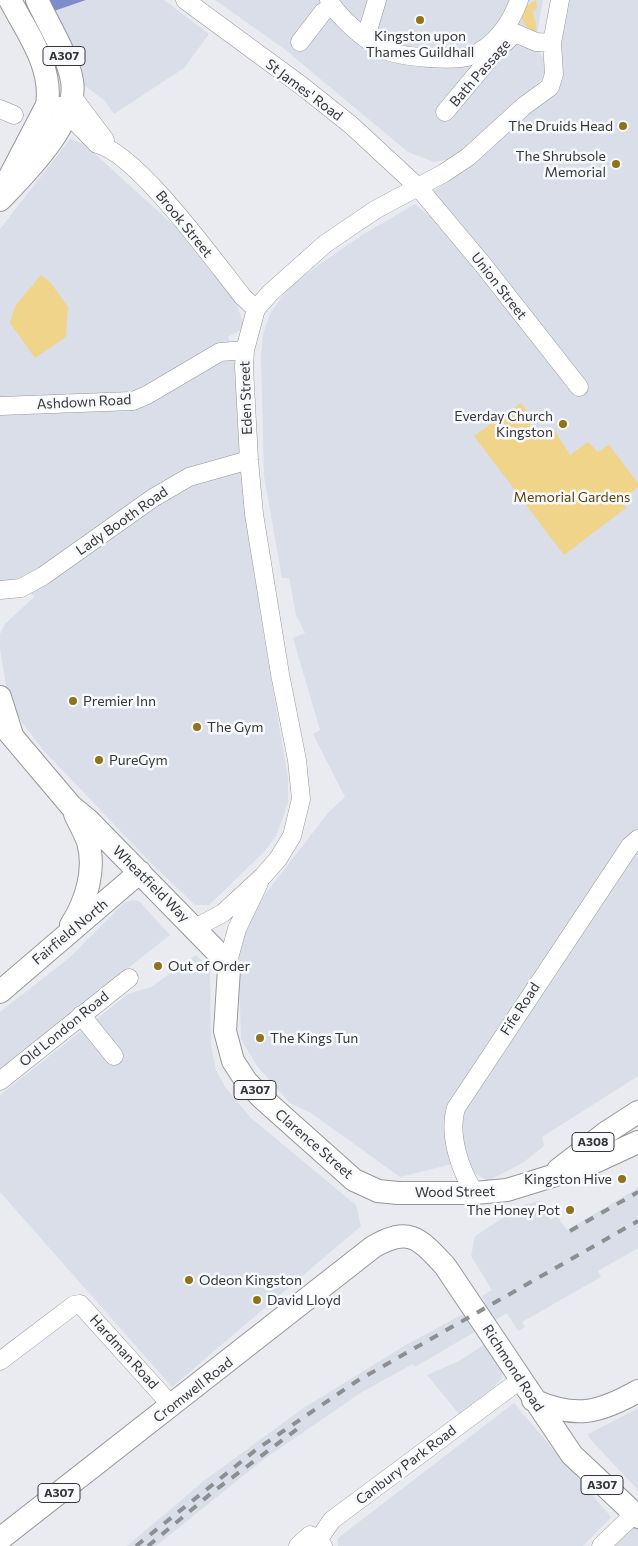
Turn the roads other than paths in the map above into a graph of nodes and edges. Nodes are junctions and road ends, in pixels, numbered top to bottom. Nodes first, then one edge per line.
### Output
1 (10, 0) edge
2 (36, 0) edge
3 (185, 0) edge
4 (377, 0) edge
5 (519, 0) edge
6 (560, 0) edge
7 (330, 3) edge
8 (366, 37) junction
9 (300, 42) dead end
10 (552, 43) junction
11 (49, 93) junction
12 (69, 105) junction
13 (445, 112) dead end
14 (418, 187) junction
15 (0, 200) edge
16 (256, 309) junction
17 (245, 350) junction
18 (579, 386) dead end
19 (0, 406) edge
20 (249, 460) junction
21 (0, 590) edge
22 (0, 696) edge
23 (6, 728) edge
24 (300, 799) joint
25 (71, 806) junction
26 (638, 839) edge
27 (140, 872) junction
28 (263, 876) junction
29 (195, 928) junction
30 (59, 939) junction
31 (228, 964) junction
32 (129, 978) dead end
33 (0, 992) edge
34 (81, 1015) junction
35 (114, 1056) dead end
36 (0, 1081) edge
37 (638, 1112) edge
38 (638, 1142) edge
39 (551, 1176) junction
40 (398, 1193) joint
41 (475, 1194) junction
42 (385, 1240) joint
43 (0, 1361) edge
44 (520, 1380) junction
45 (638, 1391) edge
46 (533, 1400) junction
47 (172, 1406) junction
48 (636, 1515) edge
49 (0, 1539) edge
50 (320, 1543) edge
51 (298, 1546) edge
52 (601, 1546) edge

1 - 11 main road, A307
2 - 12 main road, A307
3 - 14 street, St James' Road
4 - 8 street
5 - 8 street
6 - 10 street
7 - 8 street
7 - 9 street
10 - 13 street, Bath Passage
10 - 14 street, Eden Street
11 - 12 street, Brook Street
11 - 15 main road, A307
12 - 15 main road, A307
12 - 16 street, Brook Street
14 - 16 street, Eden Street
14 - 18 street, Union Street
16 - 17 street, Eden Street
17 - 19 street, Ashdown Road
17 - 20 street, Eden Street
20 - 21 street, Lady Booth Road
20 - 24 street, Eden Street
22 - 23 main road, Wheatfield Way
23 - 25 main road, Wheatfield Way
24 - 28 street, Clarence Street
25 - 27 main road, Wheatfield Way
25 - 30 main road, Wheatfield Way
26 - 41 street, Fife Road
27 - 29 main road, Wheatfield Way
27 - 30 main road, Fairfield North
28 - 29 street, Clarence Street
28 - 31 street, Clarence Street
29 - 31 main road, Wheatfield Way
30 - 33 main road, Fairfield North
31 - 40 main road, Clarence Street / A307
32 - 34 street, Old London Road
34 - 35 street
34 - 36 street, Old London Road
37 - 39 main road, Wood Street / A308
38 - 39 main road, A307
39 - 41 main road, Wood Street / A307
40 - 41 main road, Wood Street / A307
42 - 44 main road, Richmond Road / A307
42 - 47 main road, Cromwell Road / A307
43 - 47 street, Hardman Road
44 - 46 main road, Richmond Road / A307
44 - 50 street, Canbury Park Road
45 - 46 main road
46 - 48 main road, Richmond Road / A307
47 - 49 main road, Cromwell Road / A307
48 - 52 street
50 - 51 street, Canbury Park Road

